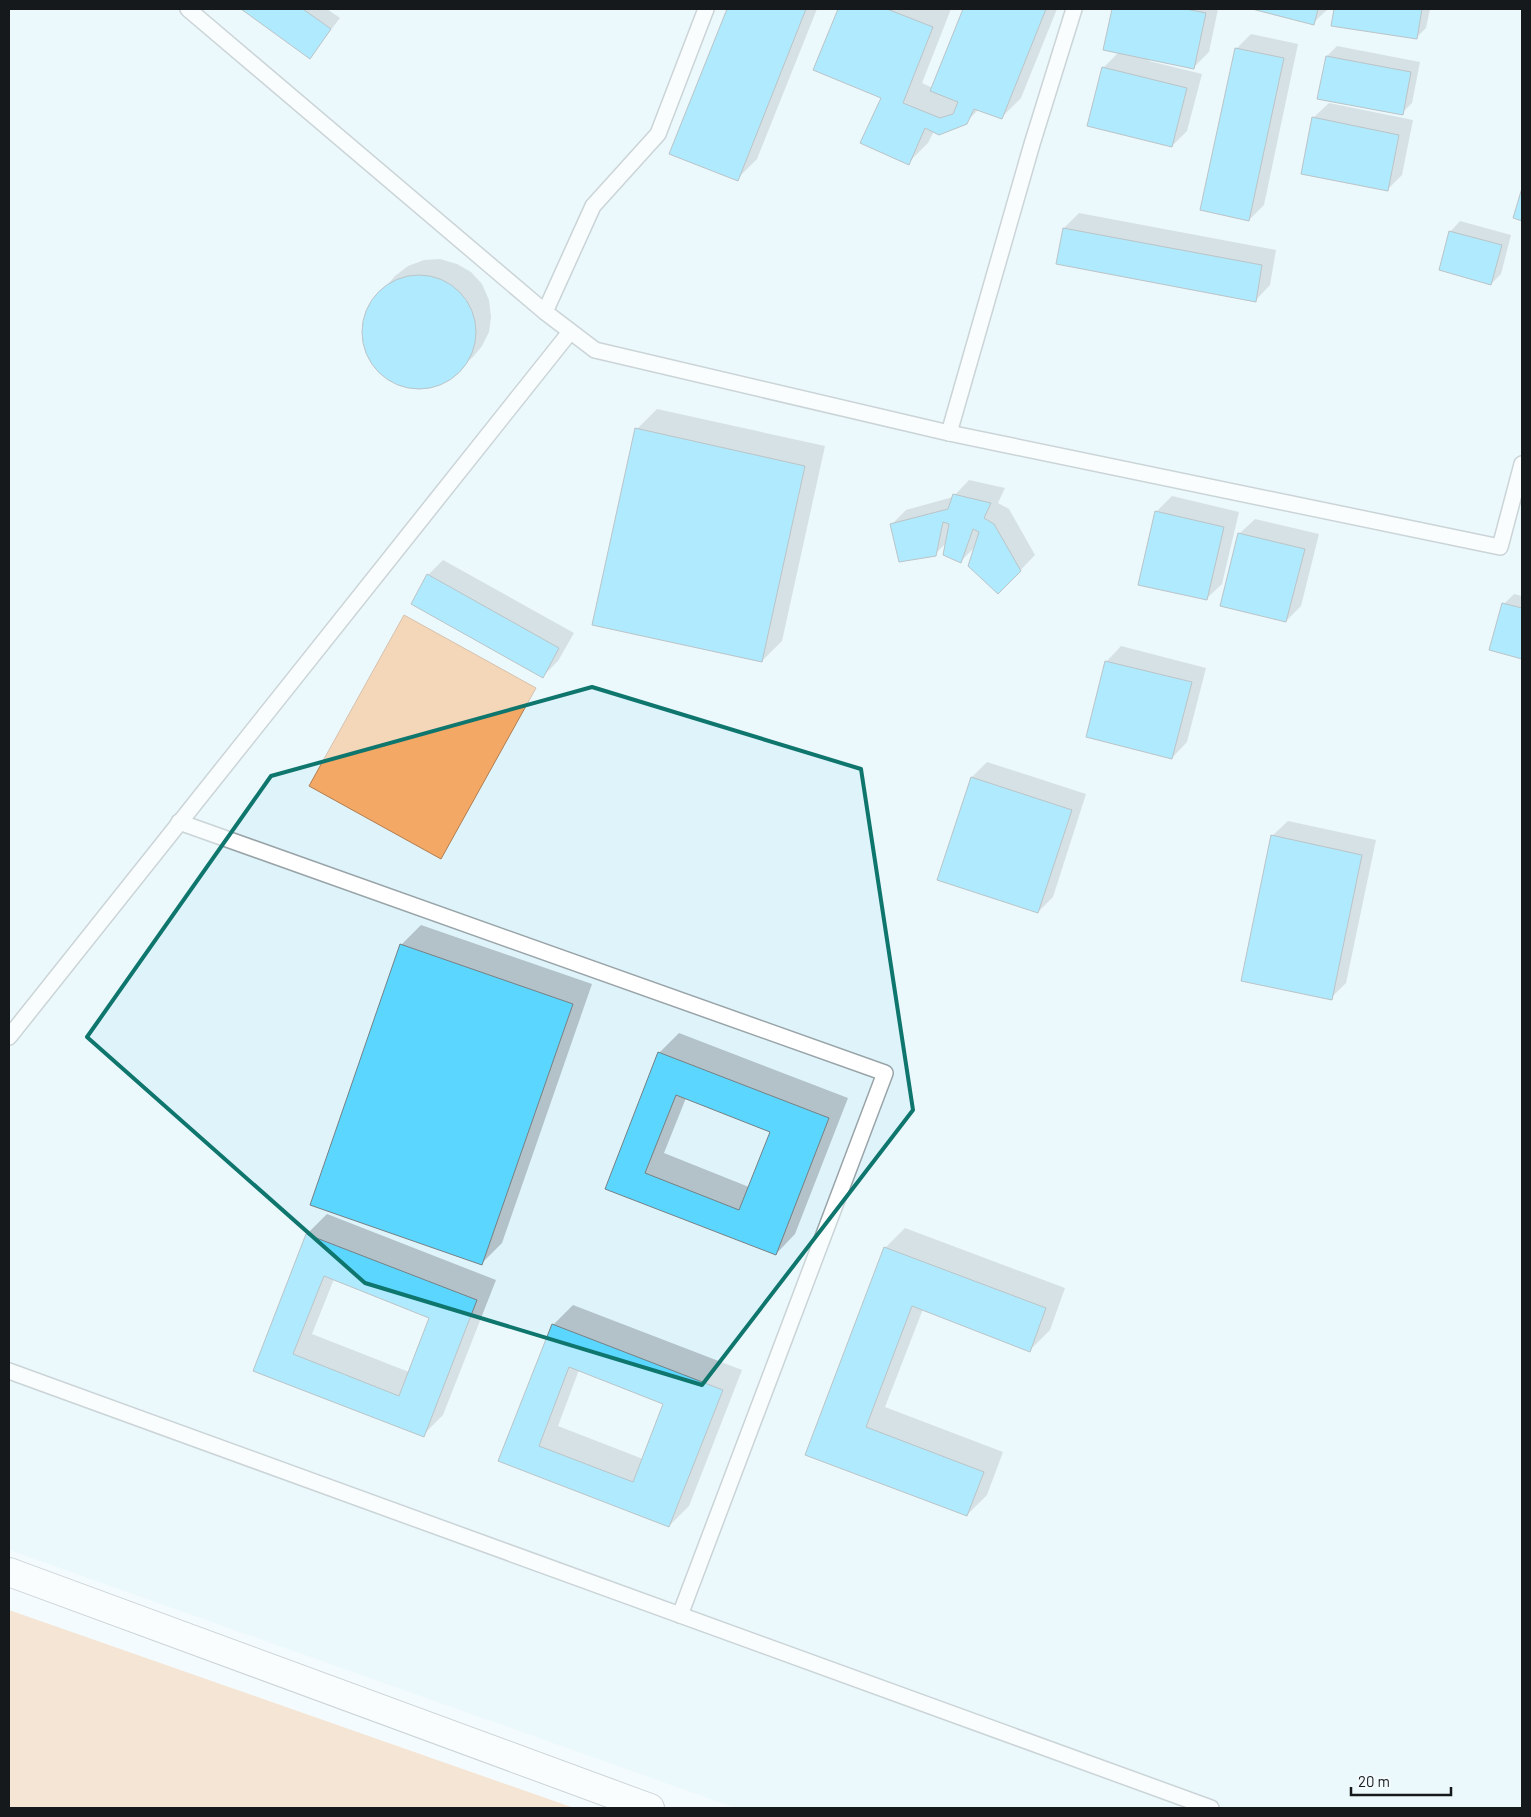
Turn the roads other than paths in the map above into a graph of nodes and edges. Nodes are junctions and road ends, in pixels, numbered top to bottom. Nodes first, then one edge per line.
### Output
1 (188, 9) edge
2 (706, 9) edge
3 (1074, 9) edge
4 (545, 312) junction
5 (570, 332) junction
6 (949, 433) junction
7 (1522, 464) edge
8 (179, 822) junction
9 (9, 1037) edge
10 (9, 1371) edge
11 (9, 1572) edge
12 (680, 1615) junction
13 (650, 1808) edge
14 (1211, 1808) edge

1 - 4 lane
2 - 4 lane
3 - 6 lane
4 - 5 lane
5 - 6 lane
5 - 8 lane
6 - 7 lane
8 - 9 lane
8 - 12 lane
10 - 12 lane
11 - 13 street
12 - 14 lane

